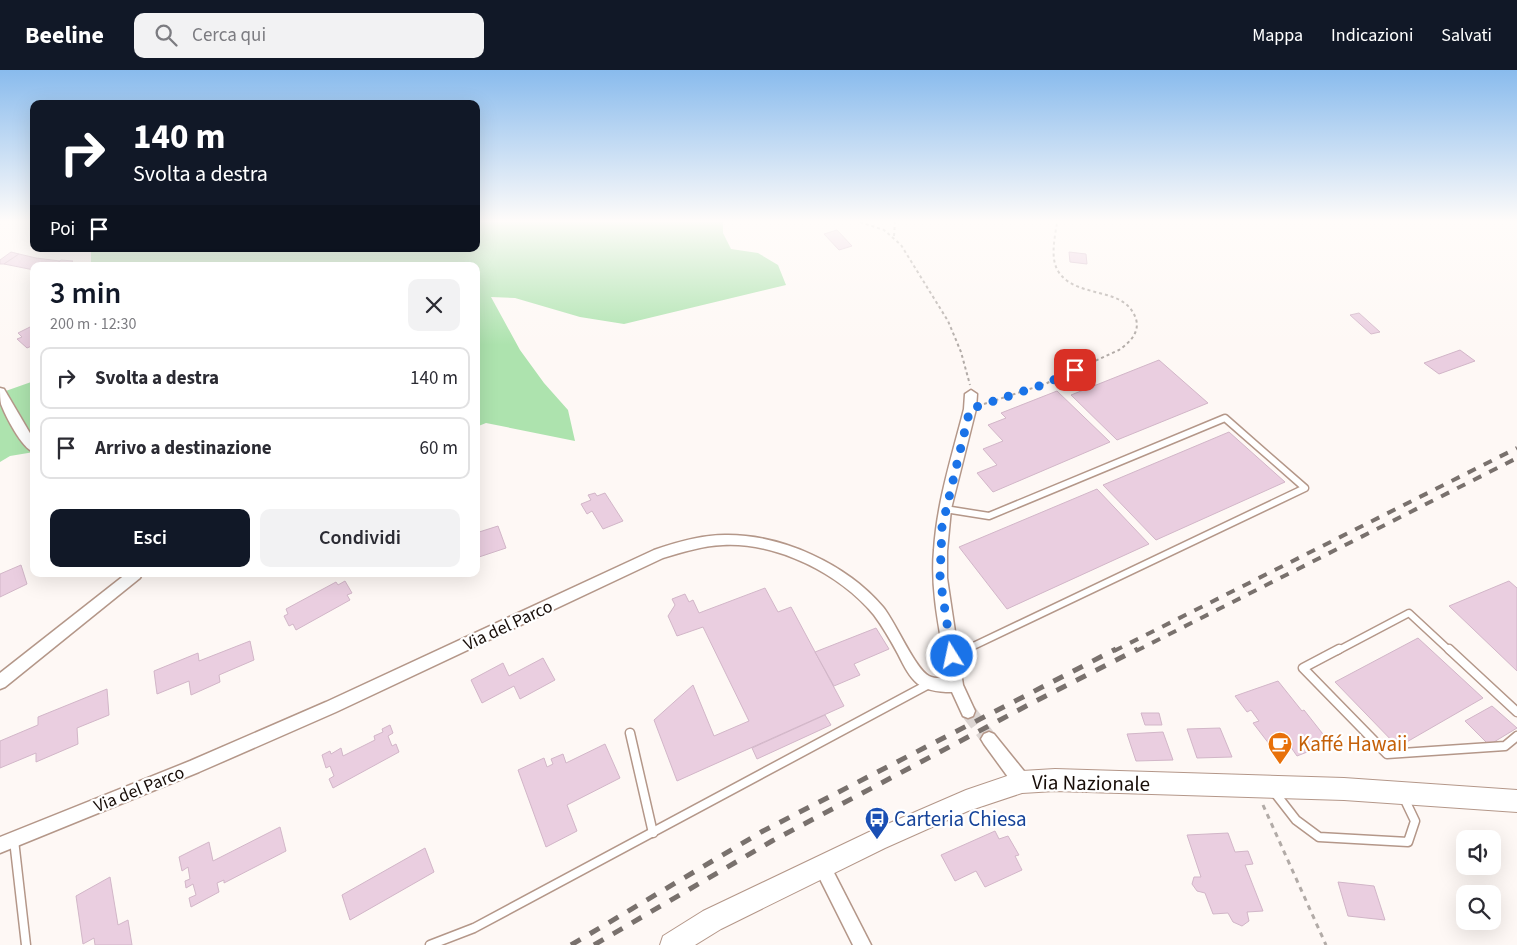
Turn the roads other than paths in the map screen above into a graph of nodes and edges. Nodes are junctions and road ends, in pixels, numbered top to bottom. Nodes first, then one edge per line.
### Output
1 (0, 392) edge
2 (972, 394) road end
3 (30, 444) edge
4 (945, 509) junction
5 (131, 577) edge
6 (952, 656) junction
7 (0, 682) edge
8 (928, 684) junction
9 (956, 685) junction
10 (968, 711) tunnel mouth
11 (1517, 712) edge
12 (630, 733) dead end
13 (1517, 736) edge
14 (989, 739) tunnel mouth
15 (1022, 782) junction
16 (1263, 788) junction
17 (1402, 793) junction
18 (1517, 801) edge
19 (654, 833) junction
20 (7, 842) edge
21 (822, 867) junction
22 (26, 945) edge
23 (430, 945) edge
24 (672, 945) edge
25 (862, 945) edge

1 - 3 street
2 - 4 street
4 - 6 street
4 - 6 lane
5 - 7 street
6 - 9 street
8 - 9 street
8 - 19 lane
8 - 20 street, Via del Parco
9 - 10 street
11 - 13 lane
12 - 19 lane
14 - 15 street
15 - 16 main road, Via Nazionale
15 - 21 main road, Via Nazionale
16 - 17 main road, Via Nazionale
16 - 17 lane
17 - 18 main road, Via Nazionale
19 - 23 lane
20 - 22 lane
21 - 24 main road, Via Nazionale
21 - 25 street

